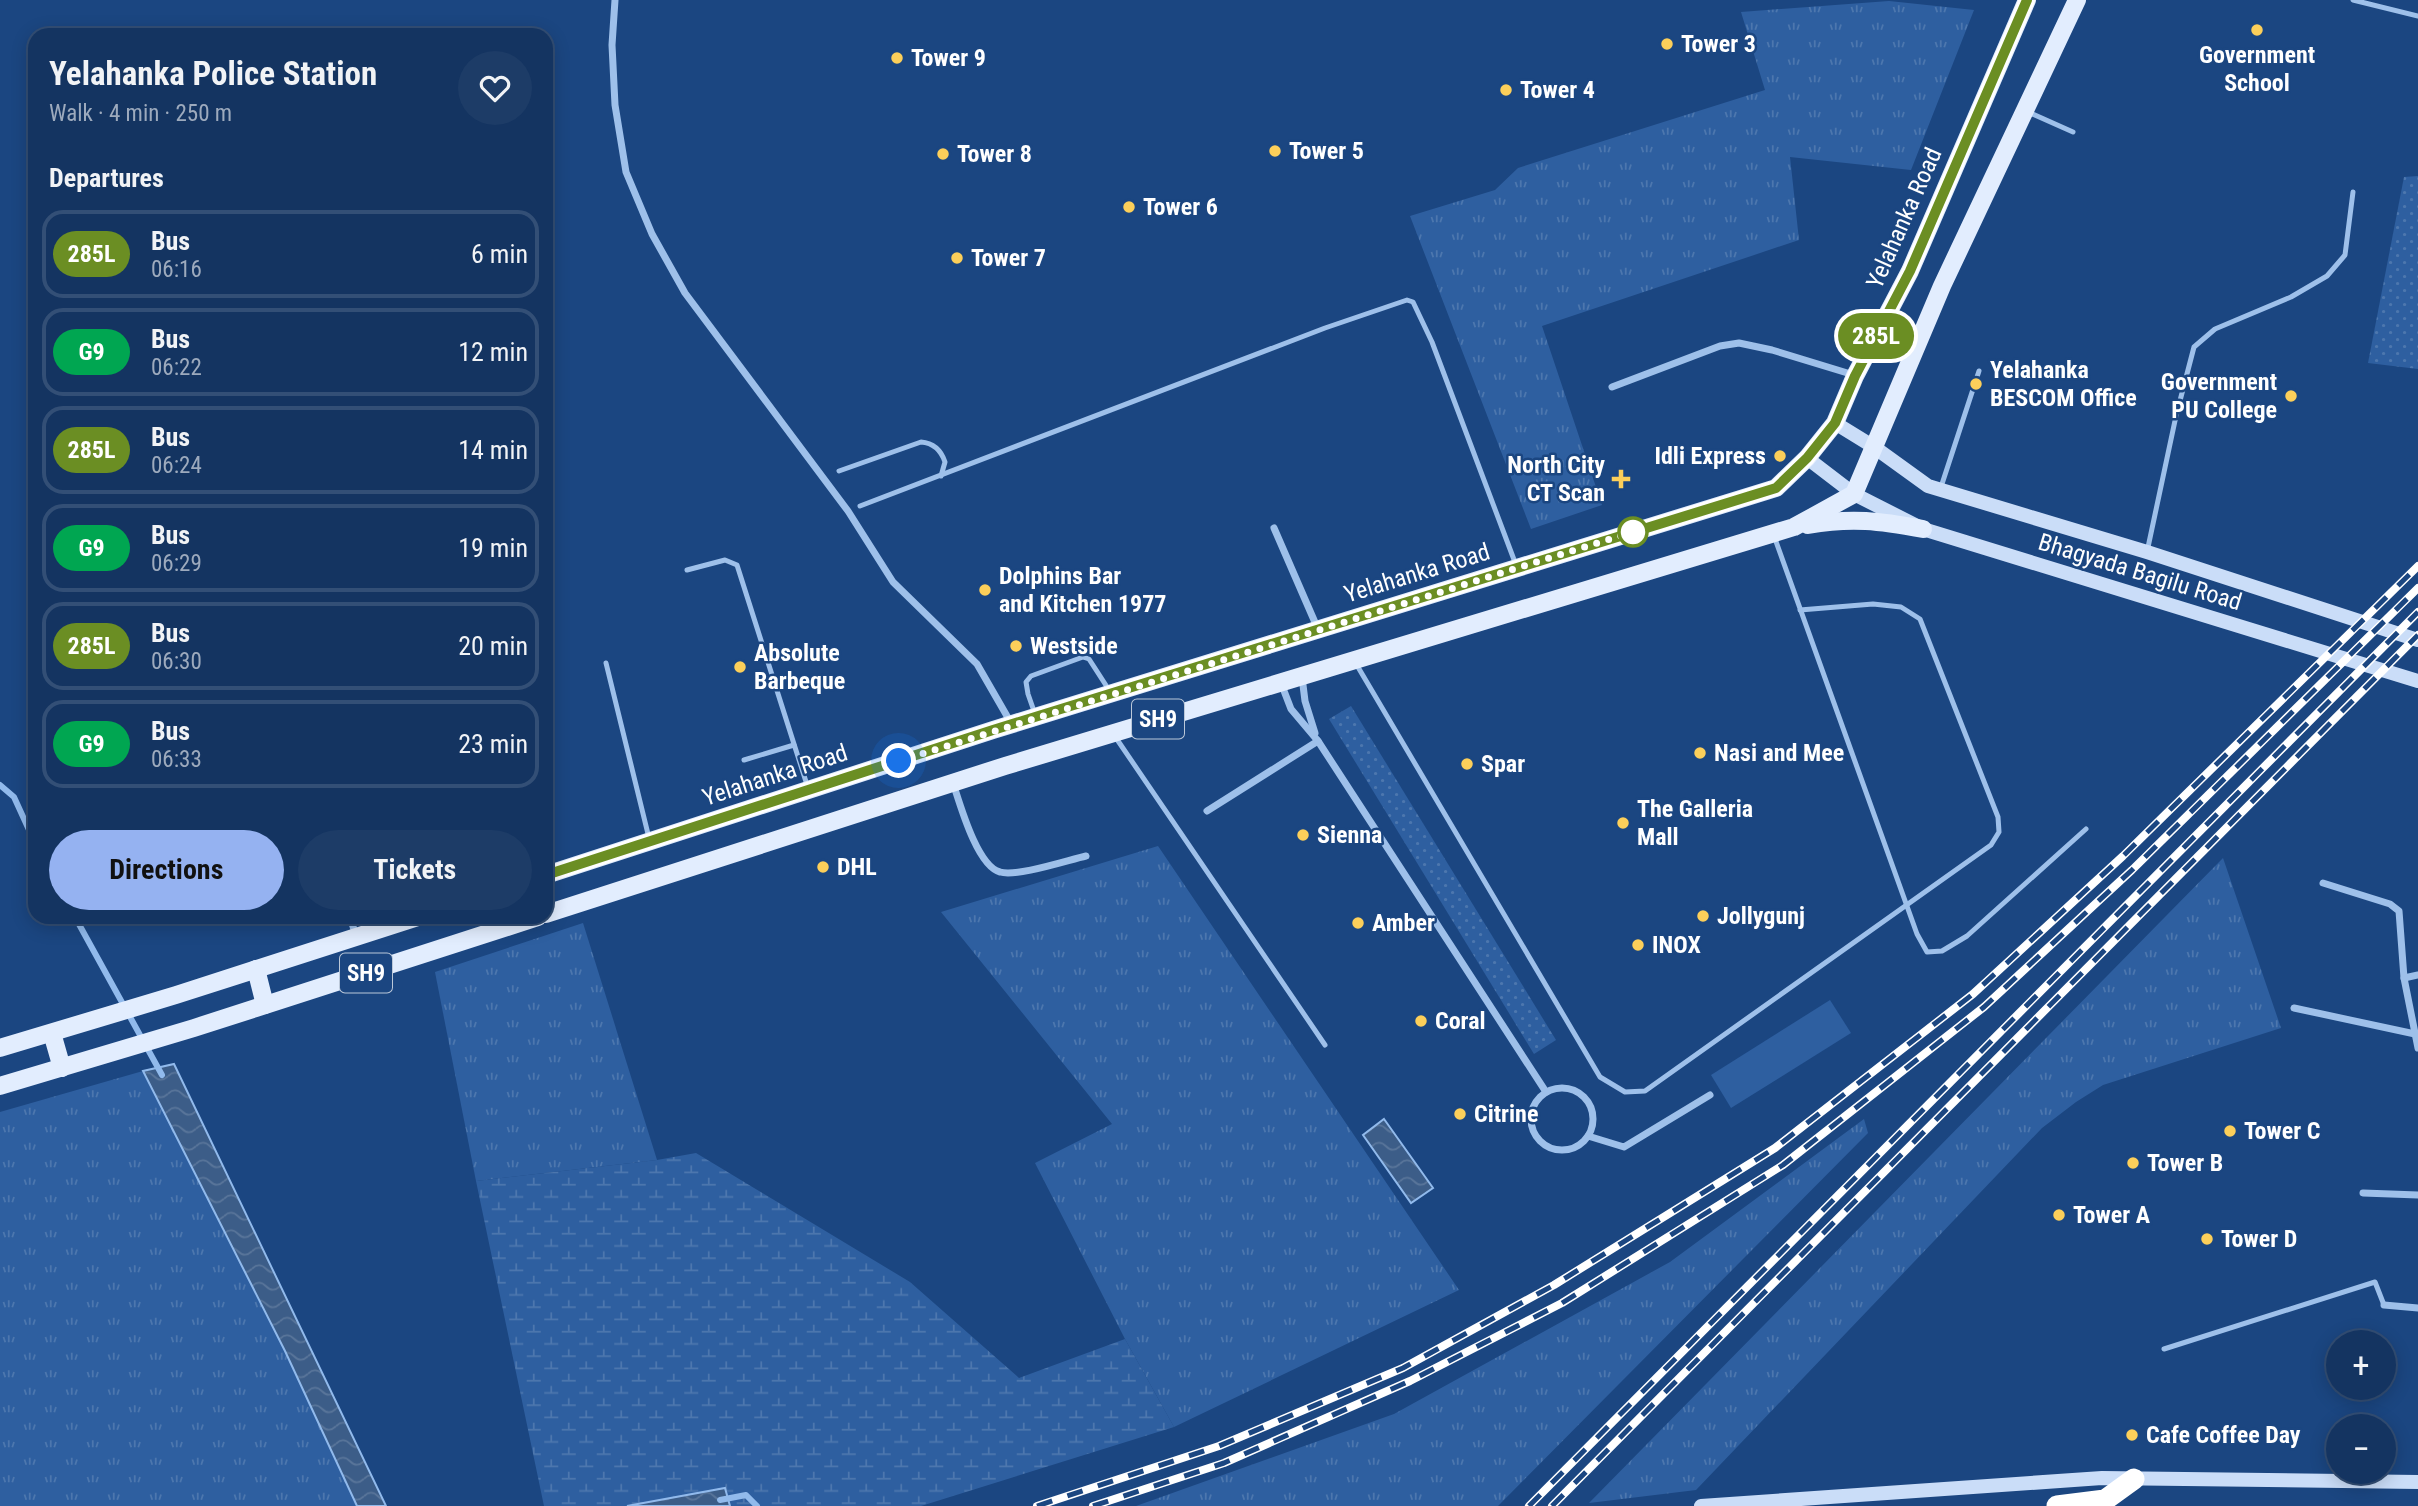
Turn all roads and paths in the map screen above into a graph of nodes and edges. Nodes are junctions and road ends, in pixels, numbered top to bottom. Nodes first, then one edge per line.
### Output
1 (615, 0) edge
2 (2027, 0) edge
3 (2353, 0) edge
4 (2074, 1) edge
5 (2418, 16) edge
6 (2025, 111) junction
7 (2073, 132) dead end
8 (2353, 192) dead end
9 (1979, 371) dead end
10 (1855, 376) junction
11 (1612, 387) dead end
12 (1835, 423) junction
13 (1874, 447) junction
14 (1807, 458) junction
15 (839, 471) dead end
16 (941, 476) junction
17 (1940, 490) junction
18 (1854, 494) junction
19 (860, 506) dead end
20 (1794, 527) junction
21 (1274, 528) dead end
22 (1923, 529) junction
23 (1773, 533) junction
24 (2147, 552) junction
25 (1517, 568) junction
26 (687, 570) dead end
27 (1800, 610) junction
28 (1318, 630) junction
29 (2418, 640) edge
30 (1354, 660) junction
31 (606, 663) dead end
32 (1302, 676) junction
33 (2418, 681) edge
34 (1281, 682) junction
35 (1111, 693) junction
36 (1036, 717) junction
37 (1012, 724) junction
38 (1112, 733) junction
39 (1318, 741) junction
40 (794, 745) junction
41 (744, 760) dead end
42 (953, 782) junction
43 (809, 790) junction
44 (1207, 811) dead end
45 (2086, 829) dead end
46 (650, 841) junction
47 (1086, 856) dead end
48 (553, 873) edge
49 (2323, 883) dead end
50 (1907, 905) junction
51 (553, 912) edge
52 (352, 924) edge
53 (396, 924) edge
54 (517, 924) edge
55 (356, 937) junction
56 (256, 969) junction
57 (2418, 975) edge
58 (2404, 978) junction
59 (265, 1006) junction
60 (2294, 1008) dead end
61 (52, 1033) junction
62 (2414, 1034) junction
63 (1325, 1045) dead end
64 (0, 1048) edge
65 (2418, 1048) edge
66 (62, 1068) junction
67 (0, 1086) edge
68 (1546, 1092) junction
69 (1710, 1095) dead end
70 (1588, 1136) junction
71 (2363, 1193) dead end
72 (2418, 1195) edge
73 (2384, 1305) joint
74 (2418, 1308) edge
75 (2164, 1349) dead end
76 (2134, 1479) junction
77 (2418, 1482) edge
78 (1701, 1506) edge
79 (2057, 1506) edge

1 - 37 street
2 - 10 main road, Yelahanka Road / SH9
3 - 5 lane
4 - 6 main road
6 - 7 lane
6 - 13 main road
8 - 24 lane
9 - 17 lane
10 - 11 street
10 - 12 main road, Yelahanka Road / SH9
12 - 13 main road, Bhagyada Bagilu Road
12 - 14 main road, Yelahanka Road / SH9
13 - 17 main road, Bhagyada Bagilu Road
13 - 18 main road
14 - 18 main road, Bhagyada Bagilu Road
14 - 25 main road, Yelahanka Road / SH9
15 - 16 lane
16 - 19 lane
16 - 25 lane
17 - 24 main road, Bhagyada Bagilu Road
18 - 20 main road, SH9
18 - 22 main road, Bhagyada Bagilu Road
20 - 22 main road
20 - 23 main road, SH9
21 - 28 street
22 - 33 main road, Bhagyada Bagilu Road
23 - 27 lane
23 - 30 main road, SH9
24 - 29 main road, Bhagyada Bagilu Road
25 - 28 main road, Yelahanka Road / SH9
26 - 40 lane
27 - 50 lane
27 - 50 lane
28 - 35 main road, Yelahanka Road / SH9
30 - 32 main road, SH9
30 - 50 lane
31 - 46 lane
32 - 34 main road, SH9
32 - 39 street
34 - 38 main road, SH9
34 - 39 street
35 - 36 main road, Yelahanka Road / SH9
35 - 36 lane
36 - 37 main road, Yelahanka Road / SH9
37 - 43 main road, Yelahanka Road / SH9
38 - 42 main road, SH9
38 - 63 lane
39 - 44 street
39 - 68 street
40 - 41 lane
40 - 43 lane
42 - 47 street
42 - 51 main road, SH9
43 - 46 main road, Yelahanka Road / SH9
45 - 50 lane
46 - 48 main road, Yelahanka Road / SH9
49 - 58 street
52 - 55 street
53 - 55 main road, SH9
54 - 59 main road, SH9
55 - 56 main road, SH9
56 - 59 main road
56 - 61 main road, SH9
57 - 58 street
58 - 62 street
59 - 66 main road, SH9
60 - 62 street
61 - 64 main road, SH9
61 - 66 main road
62 - 65 street
66 - 67 main road, SH9
68 - 70 street
68 - 70 street
69 - 70 street
71 - 72 street
73 - 74 street
73 - 75 lane
76 - 77 main road
76 - 78 main road
76 - 79 highway

